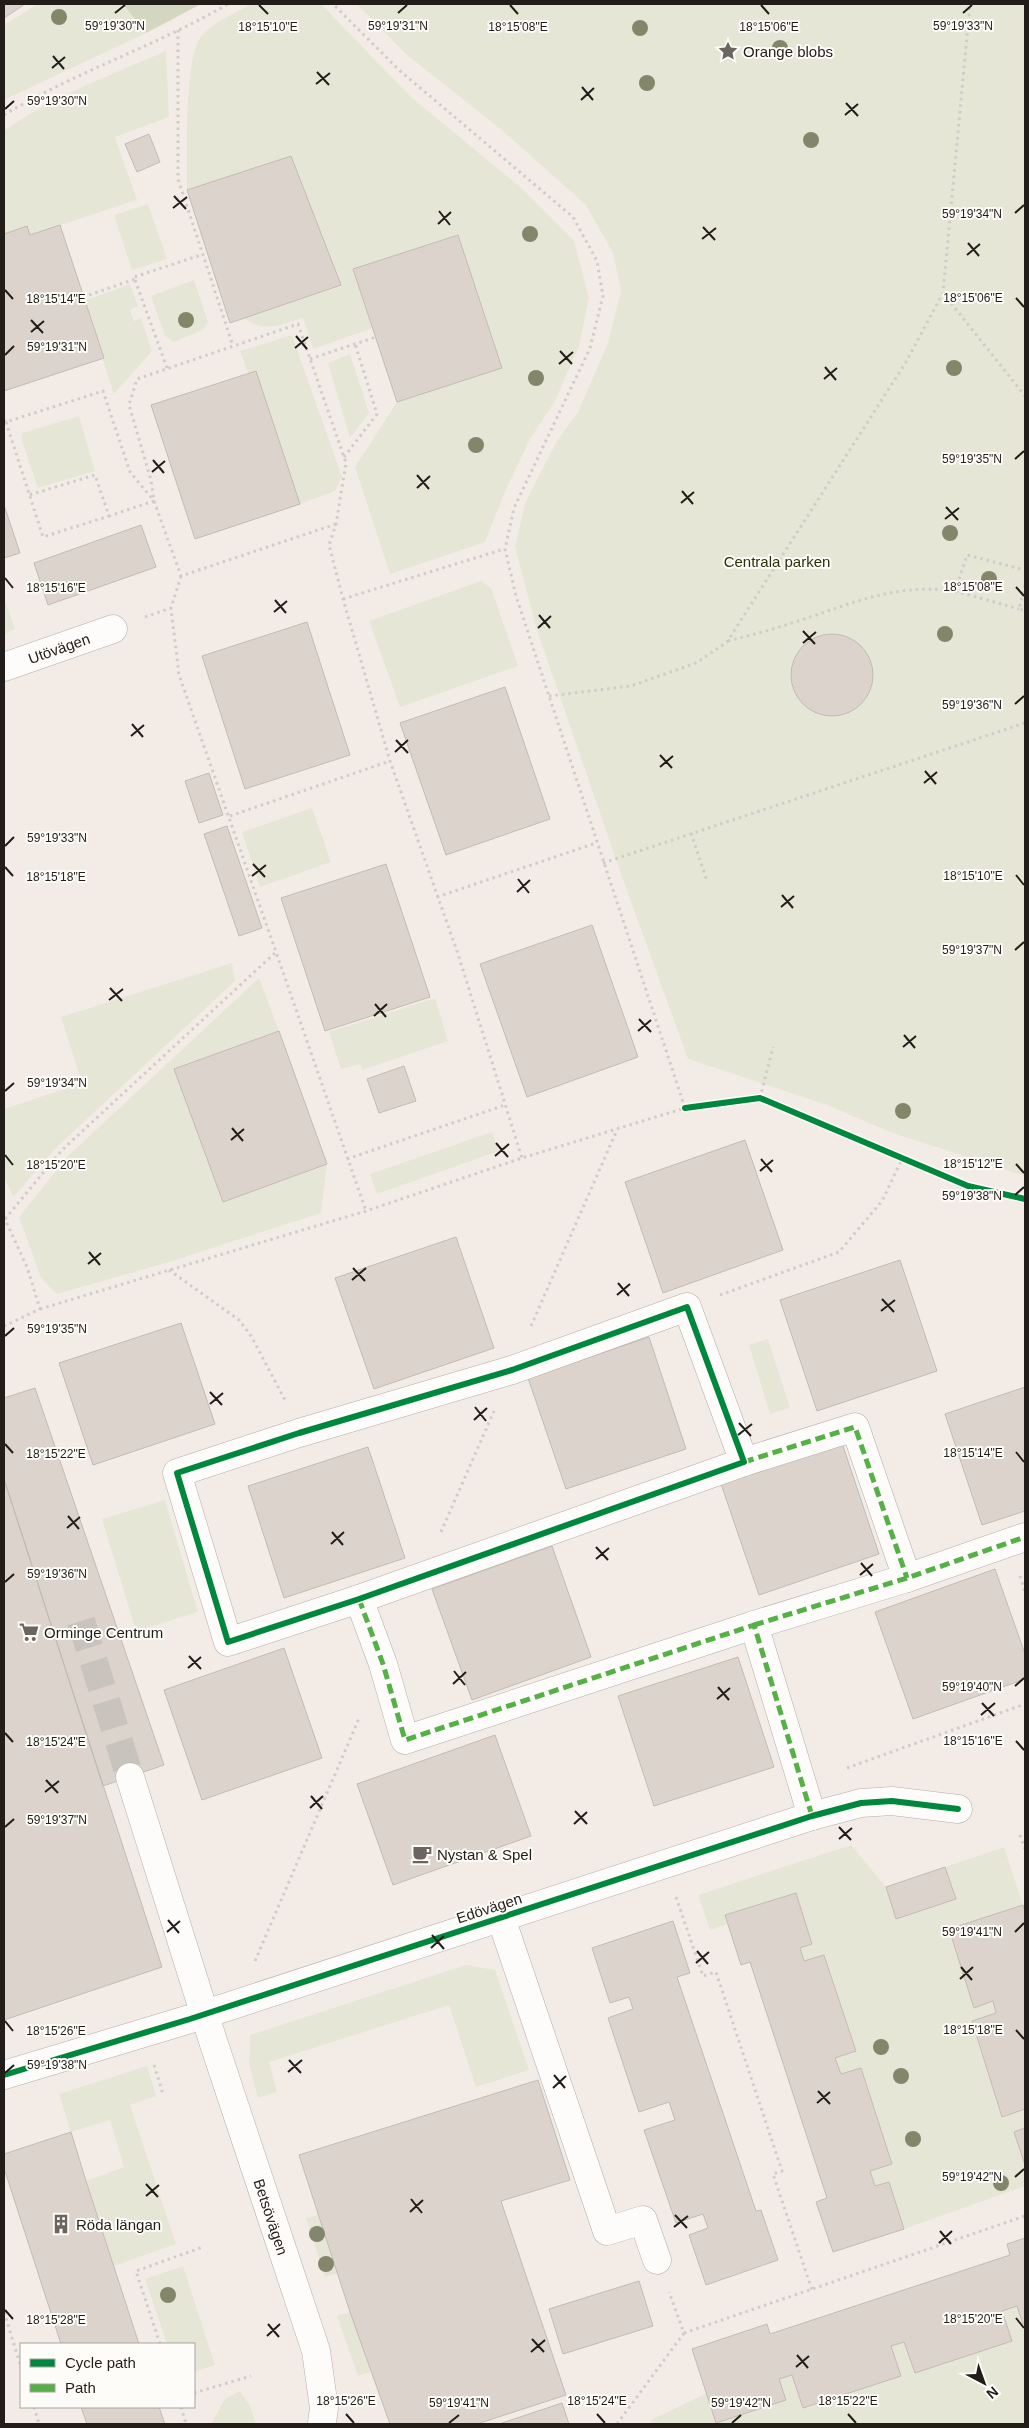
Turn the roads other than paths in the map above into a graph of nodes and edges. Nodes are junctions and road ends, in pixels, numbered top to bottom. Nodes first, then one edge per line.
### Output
1 (112, 629) dead end
2 (4, 667) edge
3 (744, 1462) junction
4 (1025, 1537) edge
5 (907, 1578) junction
6 (359, 1598) junction
7 (754, 1625) junction
8 (130, 1776) tunnel mouth
9 (958, 1809) dead end
10 (812, 1816) junction
11 (501, 1918) junction
12 (204, 2013) junction
13 (4, 2075) edge
14 (657, 2260) road end
15 (322, 2423) edge

1 - 2 street, Utövägen
3 - 5 street
3 - 6 street
3 - 6 street
4 - 5 street
5 - 7 street
6 - 7 street
7 - 10 street
8 - 12 street, Betsövägen
9 - 10 street, Edövägen
10 - 11 street, Edövägen
11 - 12 street, Edövägen
11 - 14 street
12 - 13 street, Edövägen
12 - 15 street, Betsövägen

